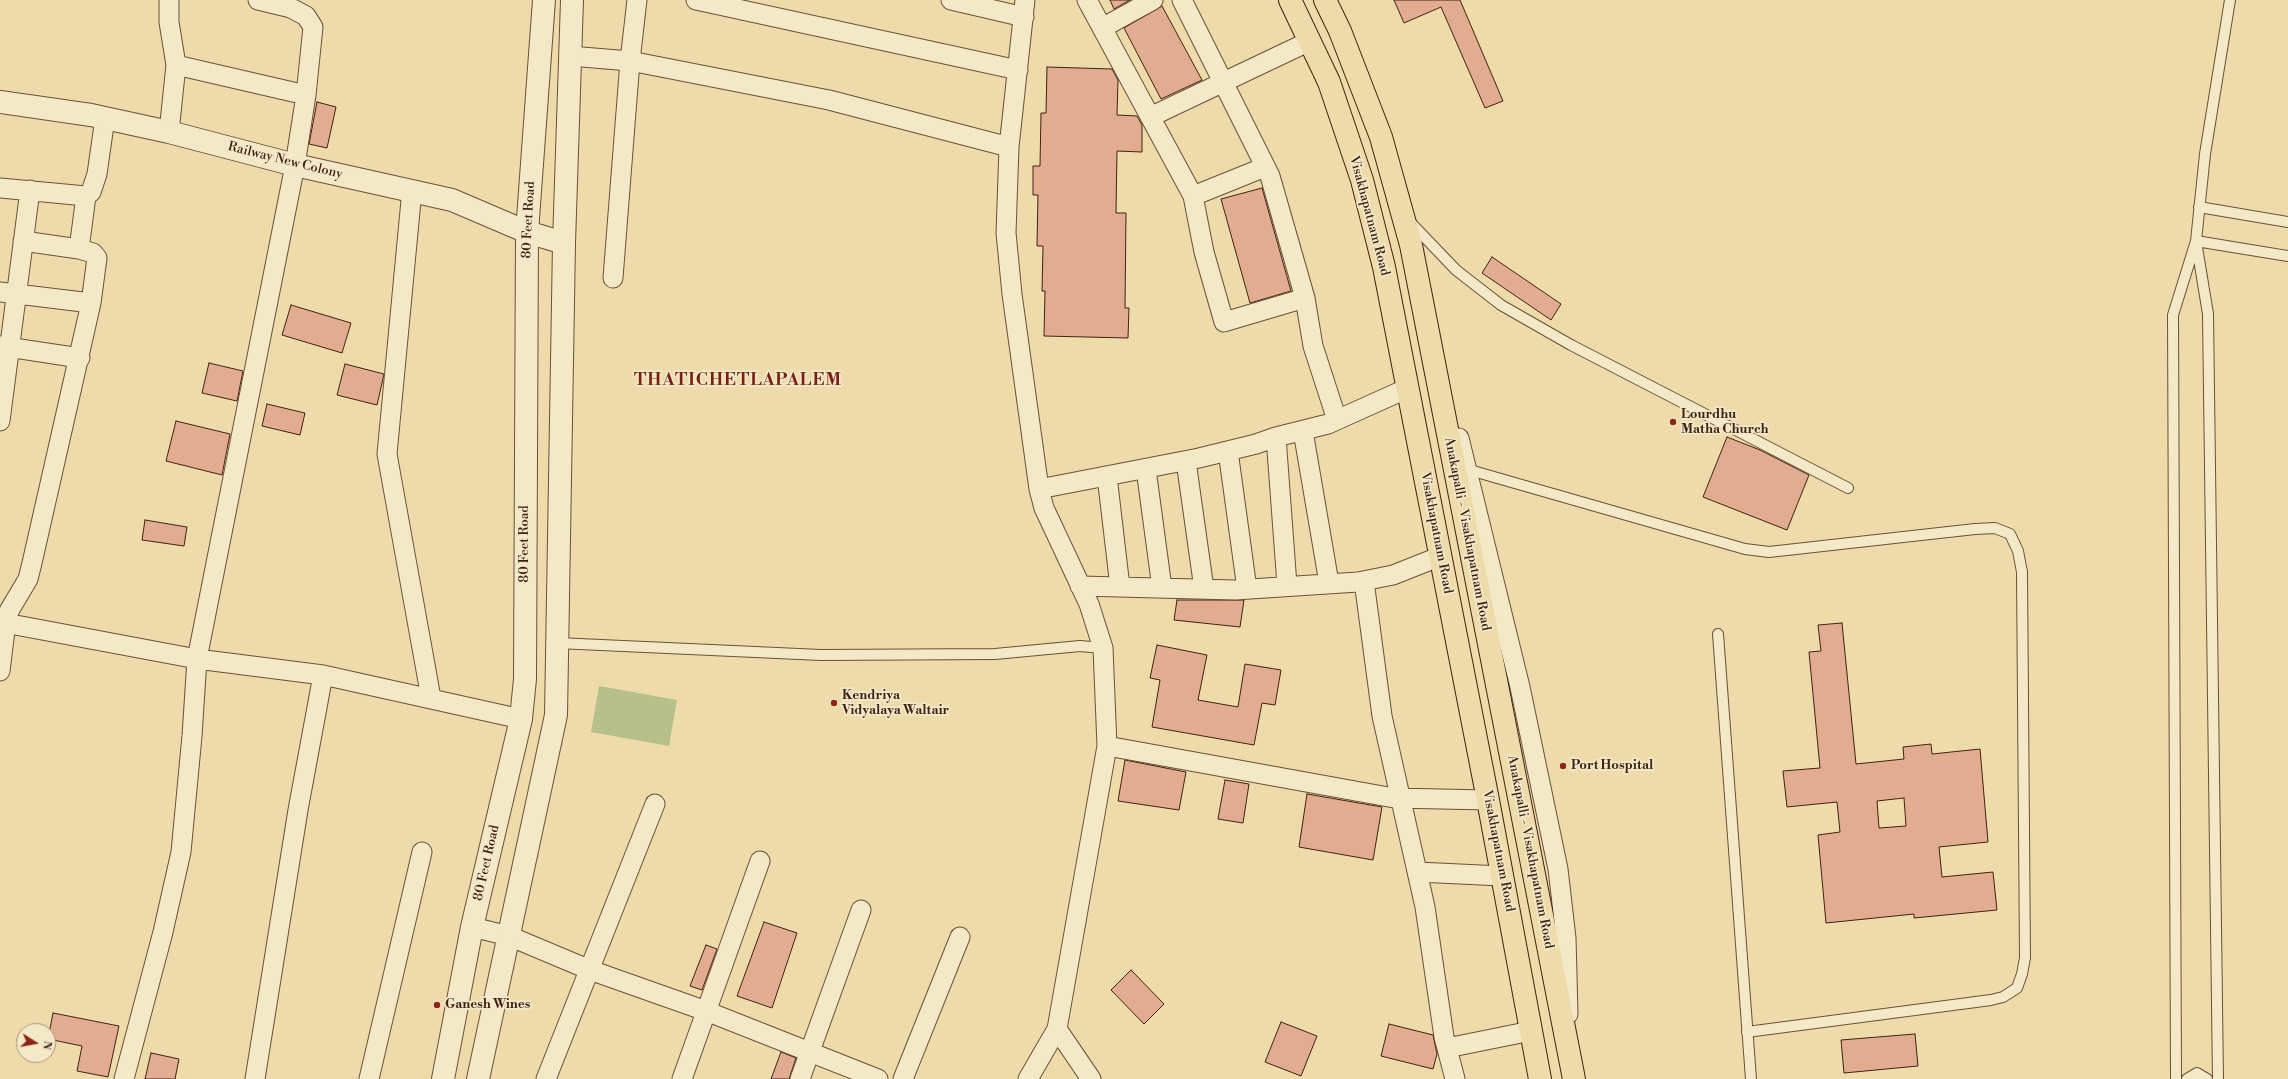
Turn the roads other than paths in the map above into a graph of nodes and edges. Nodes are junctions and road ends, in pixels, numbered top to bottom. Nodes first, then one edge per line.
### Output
1 (169, 0) edge
2 (258, 0) edge
3 (544, 0) edge
4 (572, 0) edge
5 (637, 0) edge
6 (696, 0) edge
7 (951, 0) edge
8 (1086, 0) edge
9 (1153, 0) edge
10 (1182, 0) edge
11 (1290, 0) edge
12 (1325, 0) edge
13 (2230, 0) edge
14 (1024, 9) edge
15 (1102, 28) junction
16 (1310, 41) junction
17 (570, 56) junction
18 (630, 61) junction
19 (176, 65) junction
20 (1018, 70) junction
21 (1223, 84) junction
22 (306, 95) junction
23 (0, 102) edge
24 (1150, 117) junction
25 (105, 118) junction
26 (169, 132) junction
27 (1008, 147) junction
28 (296, 165) junction
29 (1265, 167) junction
30 (0, 188) edge
31 (30, 190) junction
32 (412, 190) junction
33 (86, 196) junction
34 (1193, 196) junction
35 (2199, 207) junction
36 (1402, 214) junction
37 (2288, 222) edge
38 (526, 232) junction
39 (23, 241) junction
40 (2196, 241) junction
41 (564, 242) junction
42 (78, 249) junction
43 (2288, 256) edge
44 (613, 278) dead end
45 (8, 293) edge
46 (1305, 298) junction
47 (91, 302) junction
48 (1429, 339) junction
49 (4, 347) edge
50 (80, 358) junction
51 (1408, 388) junction
52 (1337, 420) junction
53 (0, 421) edge
54 (1303, 431) junction
55 (1276, 437) junction
56 (1228, 451) junction
57 (1186, 461) junction
58 (1146, 469) junction
59 (1466, 470) junction
60 (1107, 476) junction
61 (1848, 488) dead end
62 (1039, 489) junction
63 (1441, 556) junction
64 (1364, 581) junction
65 (1329, 583) junction
66 (1080, 586) junction
67 (1287, 586) junction
68 (1120, 587) junction
69 (1162, 588) junction
70 (1204, 589) junction
71 (1247, 589) junction
72 (5, 618) edge
73 (1718, 634) dead end
74 (525, 643) junction
75 (557, 643) junction
76 (1103, 648) junction
77 (197, 659) junction
78 (0, 671) edge
79 (323, 675) junction
80 (431, 698) junction
81 (521, 719) junction
82 (1107, 746) junction
83 (1402, 799) junction
84 (1488, 800) junction
85 (655, 804) dead end
86 (422, 852) dead end
87 (760, 861) dead end
88 (1417, 872) junction
89 (1502, 876) junction
90 (861, 910) dead end
91 (472, 927) junction
92 (509, 936) junction
93 (960, 937) dead end
94 (590, 970) junction
95 (706, 1011) junction
96 (1057, 1029) junction
97 (1531, 1031) junction
98 (1747, 1032) junction
99 (1447, 1048) junction
100 (1568, 1048) junction
101 (810, 1053) junction
102 (124, 1079) edge
103 (255, 1079) edge
104 (370, 1079) edge
105 (443, 1079) edge
106 (478, 1079) edge
107 (546, 1079) edge
108 (682, 1079) edge
109 (800, 1079) edge
110 (878, 1079) edge
111 (903, 1079) edge
112 (1028, 1079) edge
113 (1091, 1079) edge
114 (1455, 1079) edge
115 (1540, 1079) edge
116 (1574, 1079) edge
117 (1751, 1079) edge
118 (2176, 1079) edge
119 (2187, 1079) edge
120 (2207, 1079) edge
121 (2218, 1079) edge

1 - 19 street
2 - 22 street
3 - 38 street, 80 Feet Road
4 - 17 street
5 - 18 street
6 - 20 street
7 - 14 street
8 - 15 street
9 - 15 street
10 - 21 street
11 - 16 main road, Visakhapatnam Road
12 - 36 main road, Anakapalli - Visakhapatnam Road
13 - 35 lane
14 - 20 street
15 - 24 street
16 - 21 street
16 - 51 main road, Visakhapatnam Road
17 - 18 street
17 - 41 street
18 - 27 street
18 - 44 street
19 - 22 street
19 - 26 street
20 - 27 street
21 - 24 street
21 - 29 street
22 - 28 street
23 - 25 street, Railway New Colony
24 - 34 street
25 - 26 street, Railway New Colony
25 - 33 street
26 - 28 street, Railway New Colony
27 - 62 street
28 - 32 street, Railway New Colony
28 - 77 street
29 - 34 street
29 - 46 street
30 - 31 street
31 - 33 street
31 - 39 street
32 - 38 street, Railway New Colony
32 - 80 street
33 - 42 street
34 - 46 street
35 - 37 lane
35 - 40 lane
36 - 48 main road, Anakapalli - Visakhapatnam Road
36 - 61 lane
38 - 41 street, Railway New Colony
38 - 74 street, 80 Feet Road
39 - 42 street
39 - 45 street
40 - 43 lane
40 - 118 lane
40 - 121 lane
41 - 75 street
42 - 47 street
45 - 47 street
45 - 49 street
46 - 52 street
47 - 50 street
48 - 59 street
48 - 100 main road, Anakapalli - Visakhapatnam Road
49 - 50 street
49 - 53 street
50 - 72 street
51 - 52 street
51 - 63 main road, Visakhapatnam Road
52 - 54 street
54 - 55 street
54 - 65 street
55 - 56 street
55 - 67 street
56 - 57 street
56 - 71 street
57 - 58 street
57 - 70 street
58 - 60 street
58 - 69 street
59 - 98 lane
59 - 100 street
60 - 62 street
60 - 68 street
62 - 66 street
63 - 64 street
63 - 84 main road, Visakhapatnam Road
64 - 65 street
64 - 83 street
65 - 67 street
66 - 68 street
66 - 76 street
67 - 71 street
68 - 69 street
69 - 70 street
70 - 71 street
72 - 77 street
72 - 78 street
73 - 98 lane
74 - 75 street
74 - 81 street, 80 Feet Road
75 - 76 lane
75 - 92 street
76 - 82 street
77 - 79 street
77 - 102 street
79 - 80 street
79 - 103 street
80 - 81 street
81 - 91 street, 80 Feet Road
82 - 83 street
82 - 96 street
83 - 84 street
83 - 88 street
84 - 89 main road, Visakhapatnam Road
85 - 94 street
86 - 104 street
87 - 95 street
88 - 89 street
88 - 99 street
89 - 97 main road, Visakhapatnam Road
90 - 101 street
91 - 92 street
91 - 105 street, 80 Feet Road
92 - 94 street
92 - 106 street
93 - 111 street
94 - 95 street
94 - 107 street
95 - 101 street
95 - 108 street
96 - 112 street
96 - 113 street
97 - 99 street
97 - 115 main road, Visakhapatnam Road
98 - 117 lane
99 - 114 street
100 - 116 main road, Anakapalli - Visakhapatnam Road
101 - 109 street
101 - 110 street
119 - 120 lane

